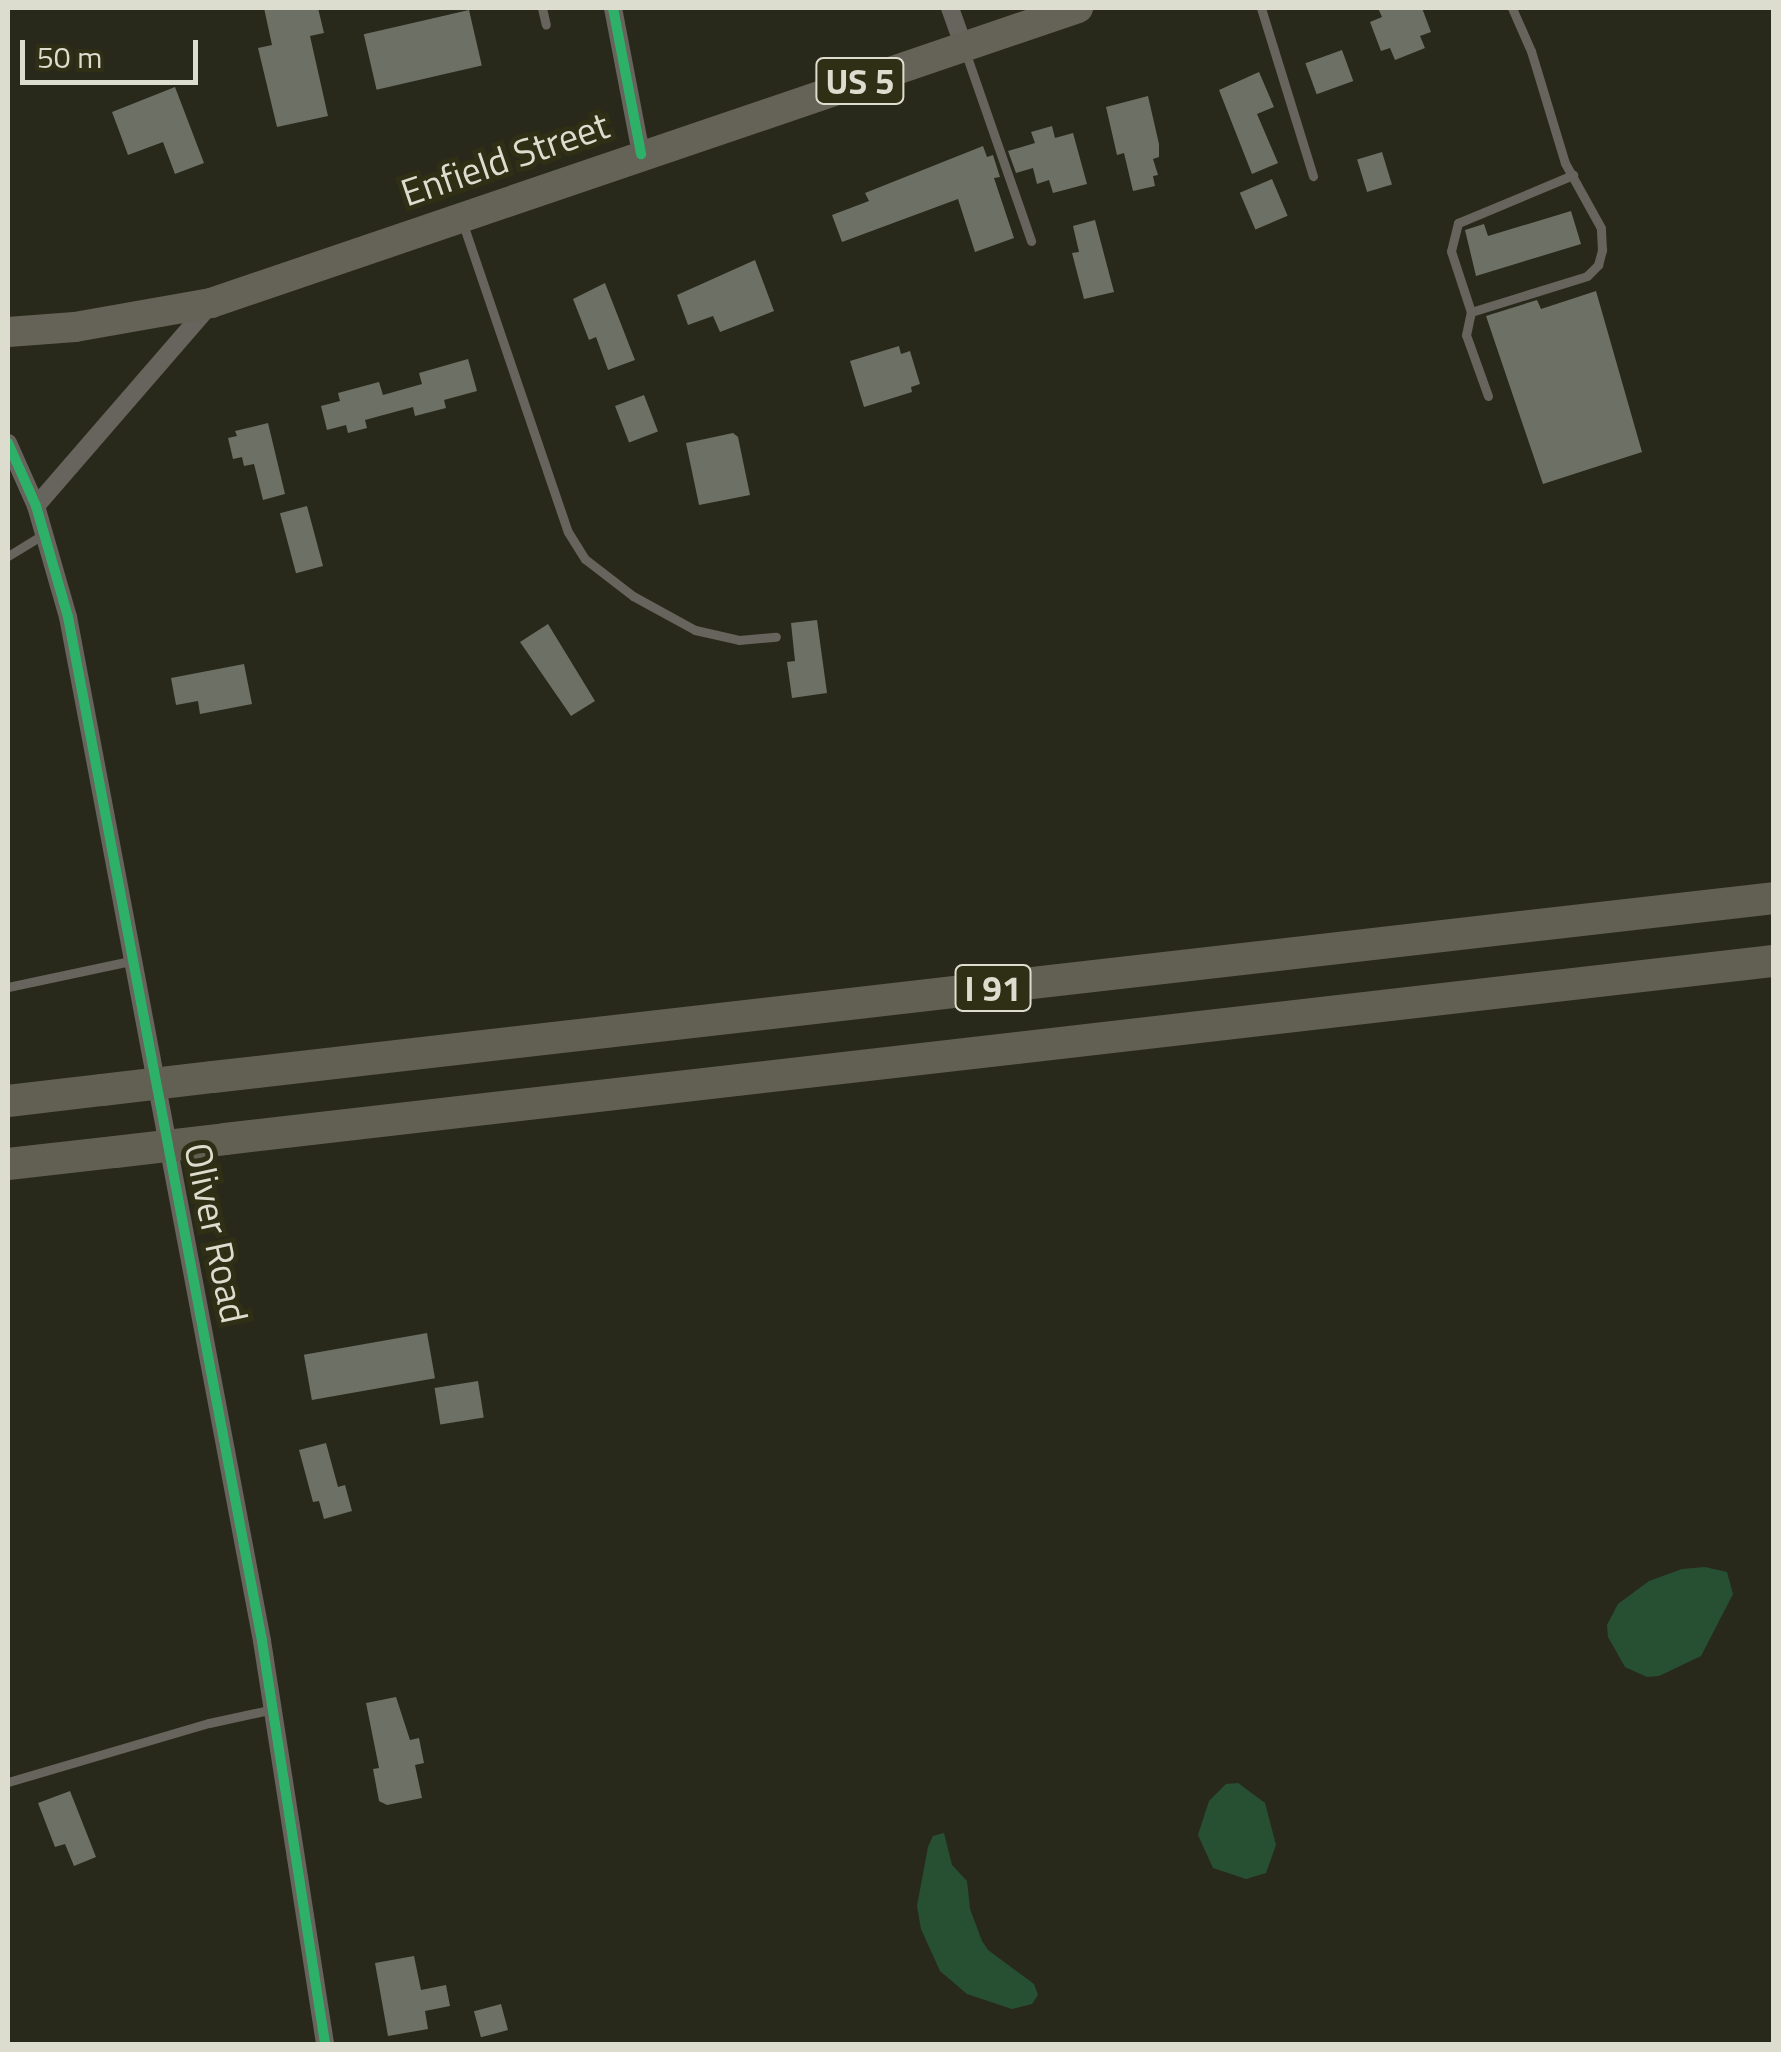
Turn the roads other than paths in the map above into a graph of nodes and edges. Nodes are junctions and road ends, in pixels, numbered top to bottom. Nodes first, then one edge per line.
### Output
1 (542, 8) edge
2 (613, 8) edge
3 (950, 8) edge
4 (1078, 8) edge
5 (1262, 8) edge
6 (1512, 8) edge
7 (546, 26) dead end
8 (964, 46) junction
9 (641, 154) junction
10 (1573, 175) junction
11 (1313, 176) dead end
12 (460, 217) junction
13 (1031, 241) dead end
14 (211, 303) junction
15 (1471, 312) junction
16 (8, 332) edge
17 (1488, 396) dead end
18 (8, 443) edge
19 (36, 506) junction
20 (44, 534) junction
21 (8, 556) edge
22 (776, 637) dead end
23 (1774, 898) edge
24 (130, 961) junction
25 (1774, 961) edge
26 (8, 987) edge
27 (8, 1101) edge
28 (8, 1164) edge
29 (274, 1710) junction
30 (8, 1782) edge
31 (324, 2044) edge

1 - 7 lane
2 - 9 street
3 - 8 street
4 - 8 main road, Enfield Street / US 5
5 - 11 lane
6 - 10 lane
8 - 9 main road, Enfield Street / US 5
8 - 13 lane
9 - 12 main road, Enfield Street / US 5
10 - 15 lane
10 - 15 lane
12 - 14 main road, Enfield Street / US 5
12 - 22 lane
14 - 16 main road, Enfield Street / US 5
14 - 19 street
15 - 17 lane
18 - 19 street, Oliver Road
19 - 20 street, Oliver Road
20 - 21 lane
20 - 24 street, Oliver Road
23 - 27 highway, I 91, bridge
24 - 26 lane
24 - 29 street, Oliver Road
25 - 28 highway, I 91, bridge
29 - 30 lane
29 - 31 street, Oliver Road

